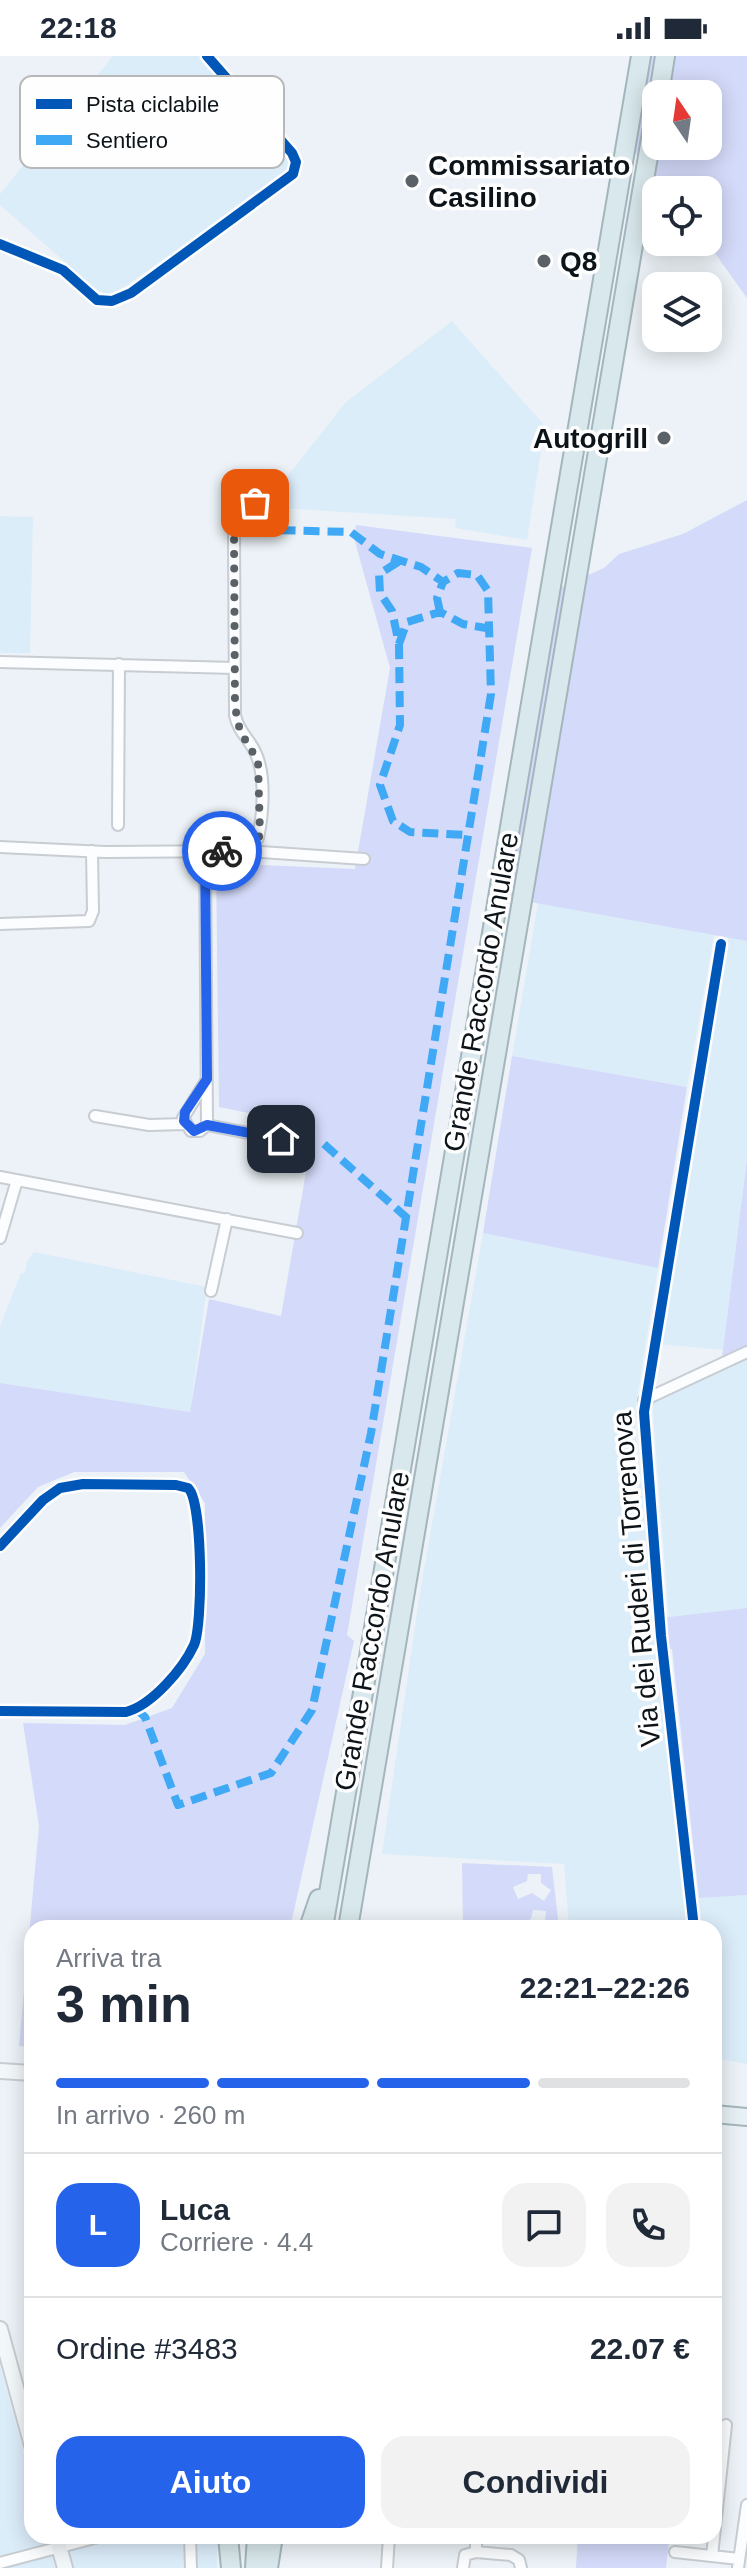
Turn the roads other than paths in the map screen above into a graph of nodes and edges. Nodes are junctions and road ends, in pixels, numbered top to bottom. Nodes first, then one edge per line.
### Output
1 (207, 56) edge
2 (641, 56) edge
3 (665, 56) edge
4 (225, 76) edge
5 (661, 80) edge
6 (284, 143) edge
7 (647, 160) edge
8 (0, 244) edge
9 (255, 503) dead end
10 (0, 662) edge
11 (119, 664) junction
12 (235, 668) junction
13 (118, 825) dead end
14 (0, 847) edge
15 (92, 851) junction
16 (245, 851) junction
17 (205, 852) junction
18 (364, 859) dead end
19 (0, 924) edge
20 (721, 944) dead end
21 (207, 1079) junction
22 (95, 1116) dead end
23 (185, 1124) junction
24 (207, 1125) junction
25 (305, 1144) dead end
26 (0, 1177) edge
27 (17, 1180) junction
28 (227, 1219) junction
29 (297, 1233) dead end
30 (0, 1238) edge
31 (211, 1291) dead end
32 (747, 1352) edge
33 (644, 1400) junction
34 (0, 1546) edge
35 (0, 1711) edge
36 (366, 1818) junction
37 (335, 1855) junction
38 (312, 1920) edge
39 (324, 1920) edge
40 (349, 1920) edge
41 (359, 1920) edge
42 (693, 1920) edge
43 (0, 2071) edge
44 (24, 2072) edge
45 (0, 2081) edge
46 (24, 2081) edge
47 (722, 2115) edge
48 (747, 2117) edge
49 (0, 2329) edge
50 (24, 2417) edge
51 (726, 2425) dead end
52 (722, 2462) edge
53 (747, 2505) edge
54 (52, 2544) edge
55 (59, 2544) edge
56 (190, 2544) edge
57 (229, 2544) edge
58 (234, 2544) edge
59 (256, 2544) edge
60 (272, 2544) edge
61 (388, 2544) edge
62 (476, 2544) edge
63 (713, 2544) edge
64 (476, 2552) junction
65 (675, 2552) dead end
66 (712, 2556) junction
67 (0, 2563) edge
68 (739, 2564) edge
69 (65, 2568) edge
70 (191, 2568) edge
71 (232, 2568) edge
72 (255, 2568) edge
73 (268, 2568) edge
74 (387, 2568) edge
75 (463, 2568) edge
76 (521, 2568) edge

1 - 4 street
2 - 37 highway, Grande Raccordo Anulare
3 - 5 highway
6 - 8 street
7 - 36 highway, Grande Raccordo Anulare
9 - 12 street
10 - 11 street
11 - 12 street
11 - 13 street
12 - 16 street
14 - 15 street
15 - 17 street
15 - 19 street
16 - 17 street
16 - 18 street
17 - 21 street
20 - 33 street, Via dei Ruderi di Torrenova
21 - 23 street
21 - 24 street
22 - 23 street
23 - 24 street
24 - 25 street
26 - 27 street
27 - 28 street
27 - 30 street
28 - 29 street
28 - 31 street
32 - 33 street
33 - 42 street, Via dei Ruderi di Torrenova
34 - 35 street
36 - 40 highway, Grande Raccordo Anulare
36 - 41 highway
37 - 38 highway
37 - 39 highway, Grande Raccordo Anulare
43 - 44 street
45 - 46 street
47 - 48 main road
49 - 50 street
51 - 52 street
53 - 68 street
54 - 67 street
55 - 69 street
56 - 70 street
57 - 71 highway
58 - 71 highway
59 - 72 highway
60 - 73 highway
61 - 74 street
62 - 64 street
63 - 66 street
64 - 75 street
64 - 76 street
65 - 66 street
66 - 68 street

